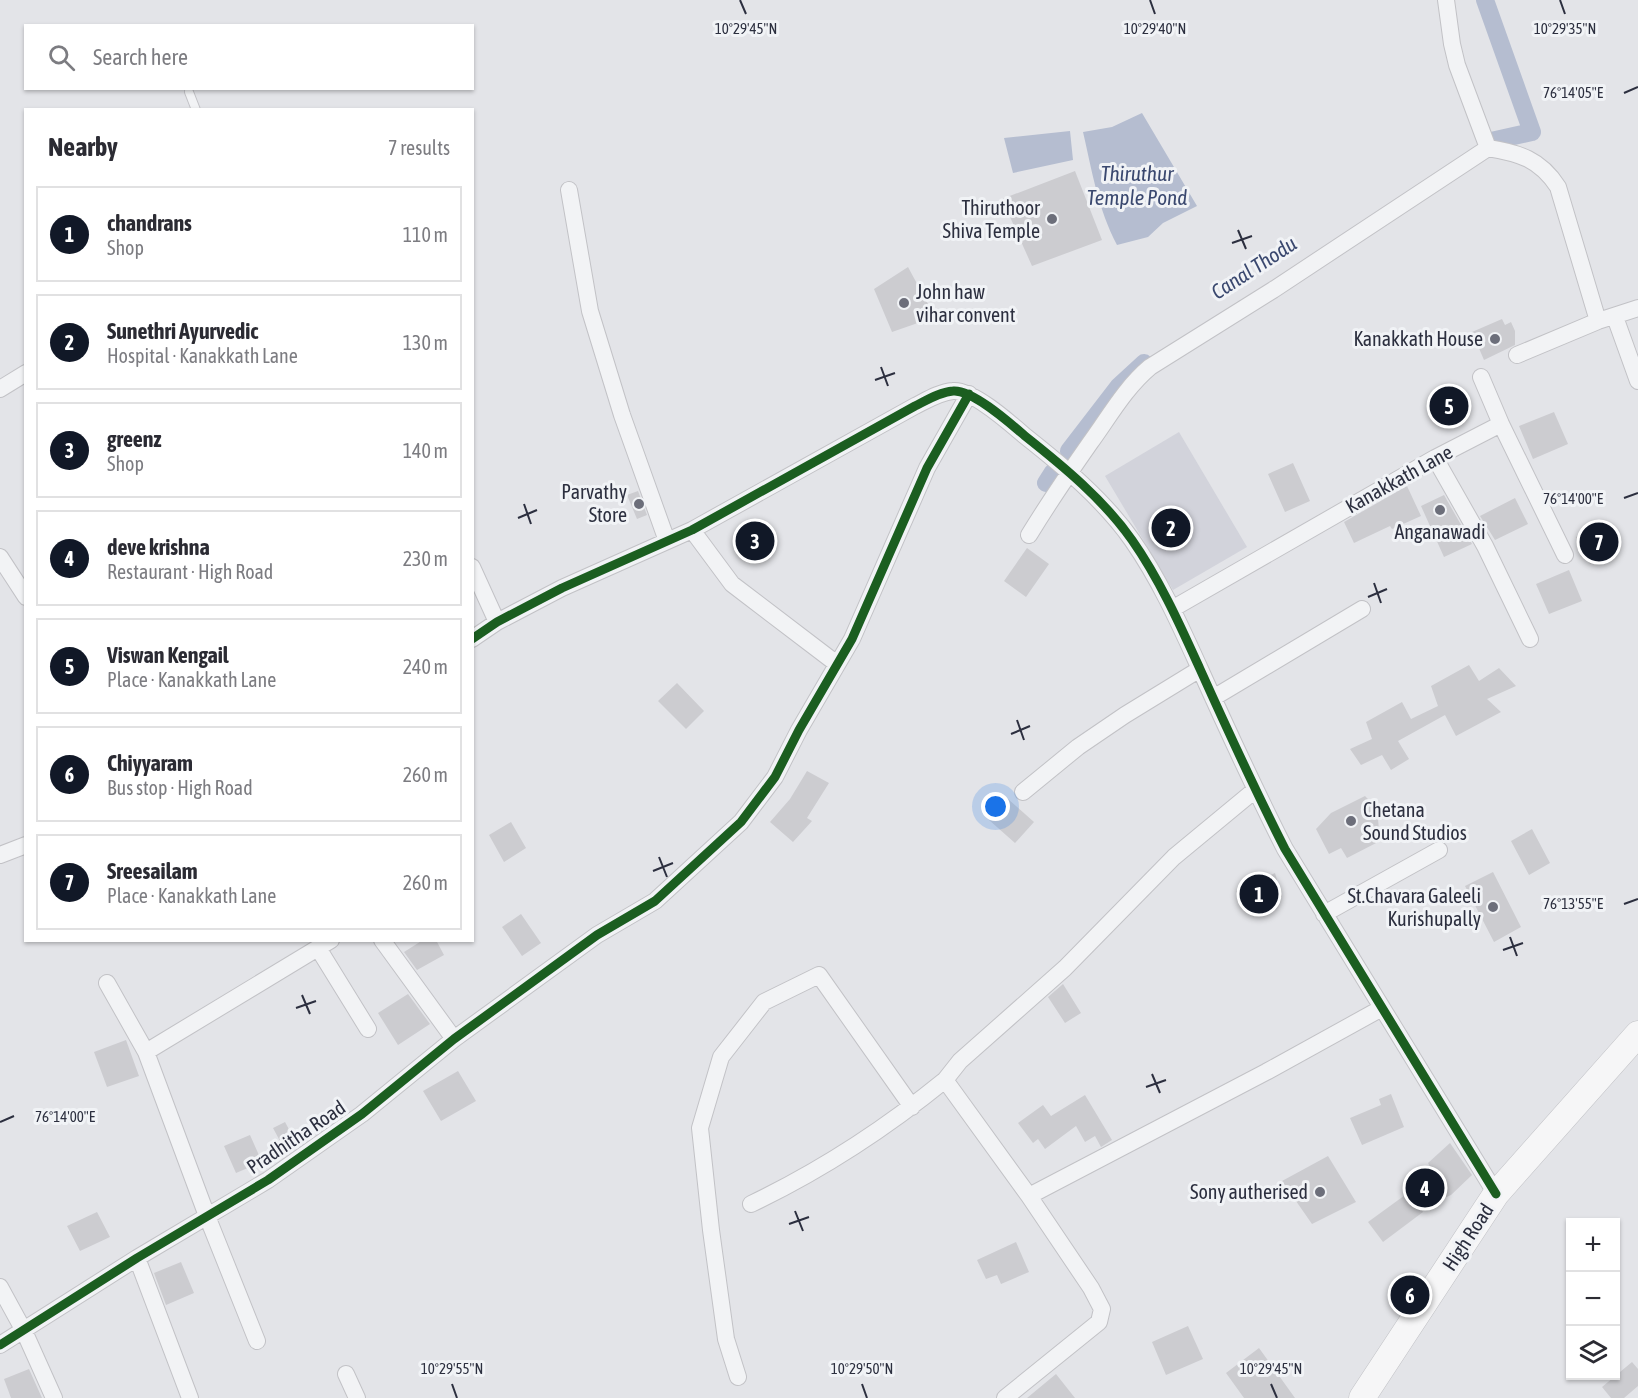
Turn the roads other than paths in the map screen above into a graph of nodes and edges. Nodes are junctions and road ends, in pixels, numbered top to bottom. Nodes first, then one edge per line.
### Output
1 (1446, 0) edge
2 (189, 92) dead end
3 (195, 108) edge
4 (1488, 147) junction
5 (569, 190) dead end
6 (1638, 308) edge
7 (1615, 317) junction
8 (1598, 321) junction
9 (1517, 355) dead end
10 (24, 374) edge
11 (1481, 377) dead end
12 (1638, 381) edge
13 (0, 389) edge
14 (969, 394) junction
15 (1501, 424) junction
16 (1435, 458) junction
17 (1068, 472) junction
18 (692, 530) junction
19 (1029, 535) dead end
20 (667, 541) junction
21 (1565, 555) dead end
22 (0, 557) edge
23 (474, 571) edge
24 (24, 594) edge
25 (1172, 609) junction
26 (1362, 609) dead end
27 (497, 621) junction
28 (474, 638) edge
29 (1530, 639) dead end
30 (837, 664) junction
31 (1200, 669) junction
32 (1214, 698) junction
33 (1255, 790) junction
34 (1023, 792) dead end
35 (24, 846) edge
36 (1439, 850) dead end
37 (0, 855) edge
38 (1323, 914) junction
39 (383, 942) edge
40 (325, 944) edge
41 (107, 982) dead end
42 (1382, 1008) junction
43 (368, 1029) dead end
44 (1638, 1034) edge
45 (454, 1039) junction
46 (146, 1052) junction
47 (945, 1080) junction
48 (912, 1107) junction
49 (1496, 1194) junction
50 (1029, 1196) junction
51 (751, 1204) dead end
52 (207, 1216) junction
53 (137, 1258) junction
54 (0, 1287) edge
55 (24, 1331) junction
56 (257, 1341) dead end
57 (0, 1345) edge
58 (346, 1374) dead end
59 (738, 1377) dead end
60 (54, 1398) edge
61 (190, 1398) edge
62 (357, 1398) edge
63 (1005, 1398) edge
64 (1362, 1398) edge

1 - 4 street
2 - 3 lane
4 - 8 street
4 - 17 street
5 - 20 street
6 - 7 street
7 - 8 street
7 - 12 street
8 - 9 street
10 - 13 street
11 - 15 street
14 - 17 street
14 - 18 street
14 - 30 street, Pradhitha Road
15 - 16 street, Kanakkath Lane
15 - 21 street
16 - 25 street, Kanakkath Lane
16 - 29 street
17 - 19 street
17 - 25 street
18 - 20 street
18 - 30 street
20 - 27 street
22 - 24 street
23 - 27 street
25 - 31 street
26 - 32 street
27 - 28 street
30 - 45 street, Pradhitha Road
31 - 32 street
31 - 34 street
32 - 33 street
33 - 38 street
33 - 47 street
35 - 37 street
36 - 38 street
38 - 42 street
39 - 45 street
40 - 43 street
40 - 46 street
41 - 46 street
42 - 49 street
42 - 50 street
44 - 49 main road, High Road
45 - 52 street, Pradhitha Road
46 - 52 street
47 - 48 street
47 - 50 street
48 - 51 street
48 - 59 street
49 - 64 main road, High Road
50 - 63 street
52 - 53 street, Pradhitha Road
52 - 56 street
53 - 55 street, Pradhitha Road
53 - 61 street
54 - 55 street
55 - 57 street, Pradhitha Road
55 - 60 street
58 - 62 street

